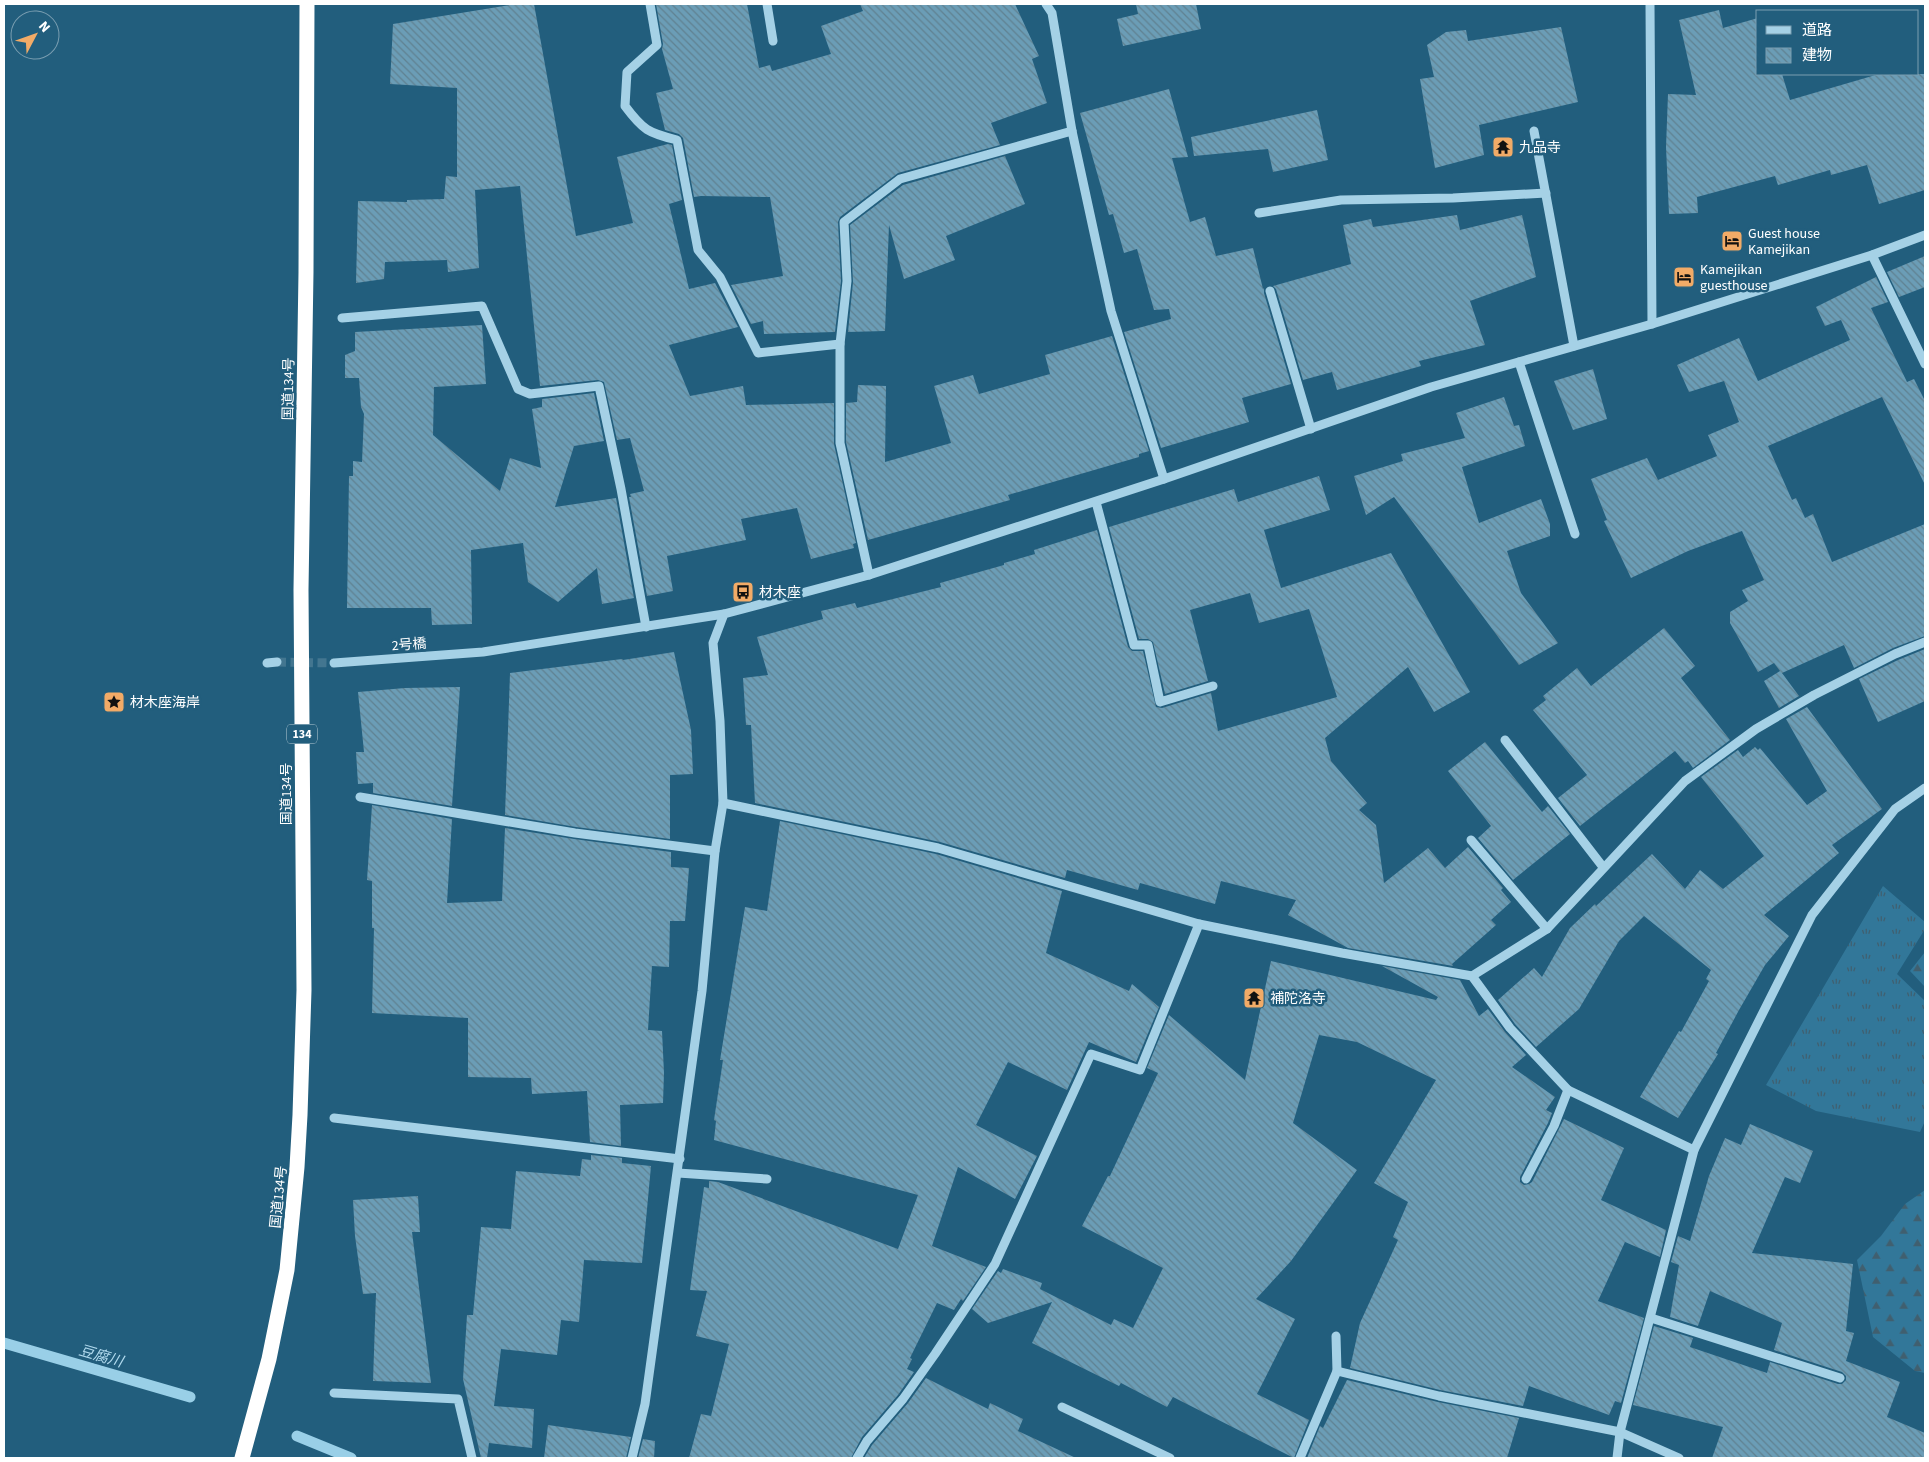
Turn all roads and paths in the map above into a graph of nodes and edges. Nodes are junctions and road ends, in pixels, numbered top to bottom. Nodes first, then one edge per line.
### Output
1 (307, 4) edge
2 (650, 4) edge
3 (767, 4) edge
4 (1046, 4) edge
5 (1650, 4) edge
6 (773, 41) dead end
7 (1072, 131) junction
8 (1534, 131) dead end
9 (1546, 193) junction
10 (1258, 213) dead end
11 (1925, 235) edge
12 (1872, 255) junction
13 (1270, 291) dead end
14 (342, 318) dead end
15 (1652, 324) junction
16 (840, 344) junction
17 (1574, 346) junction
18 (1519, 362) junction
19 (1925, 364) edge
20 (1312, 429) junction
21 (1164, 480) junction
22 (1096, 502) junction
23 (1575, 534) dead end
24 (870, 575) junction
25 (724, 614) junction
26 (646, 627) junction
27 (1925, 642) edge
28 (277, 662) tunnel mouth
29 (267, 663) dead end
30 (336, 663) tunnel mouth
31 (1213, 686) dead end
32 (1505, 740) dead end
33 (1925, 788) edge
34 (360, 797) dead end
35 (723, 804) junction
36 (1471, 840) dead end
37 (715, 850) junction
38 (1604, 867) junction
39 (1199, 924) junction
40 (1547, 929) junction
41 (1472, 976) junction
42 (1568, 1090) junction
43 (334, 1118) dead end
44 (1694, 1150) junction
45 (680, 1159) junction
46 (678, 1173) junction
47 (767, 1179) dead end
48 (1526, 1180) dead end
49 (1651, 1318) junction
50 (1336, 1336) dead end
51 (1337, 1371) junction
52 (1840, 1378) dead end
53 (334, 1393) dead end
54 (1062, 1407) dead end
55 (1620, 1432) junction
56 (242, 1458) edge
57 (472, 1458) edge
58 (632, 1458) edge
59 (856, 1458) edge
60 (1170, 1458) edge
61 (1300, 1458) edge
62 (1617, 1458) edge
63 (1678, 1458) edge

1 - 56 highway, 国道134号 / 134
2 - 16 street
3 - 6 street
4 - 7 street
5 - 15 street
7 - 16 street
7 - 21 street
8 - 9 street
9 - 10 street
9 - 17 street
11 - 12 street, 2号橋
12 - 15 street, 2号橋
12 - 19 street
13 - 20 street
14 - 26 street
15 - 17 street, 2号橋
16 - 24 street
17 - 18 street, 2号橋
18 - 20 street, 2号橋
18 - 23 street
20 - 21 street, 2号橋
21 - 22 street, 2号橋
22 - 24 street, 2号橋
22 - 31 street
24 - 25 street, 2号橋
25 - 26 street, 2号橋
25 - 35 street
26 - 30 street, 2号橋
27 - 38 street
28 - 29 street
32 - 38 street
33 - 44 street
34 - 37 street
35 - 37 street
35 - 39 street
36 - 40 street
37 - 45 street
38 - 40 street
39 - 41 street
39 - 59 street
40 - 41 street
41 - 42 street
42 - 44 street
42 - 48 street
43 - 45 street
44 - 49 street
45 - 46 street
46 - 47 street
46 - 58 street
49 - 52 street
49 - 55 street
50 - 51 street
51 - 55 street
51 - 61 street
53 - 57 street
54 - 60 street
55 - 62 street
55 - 63 street

